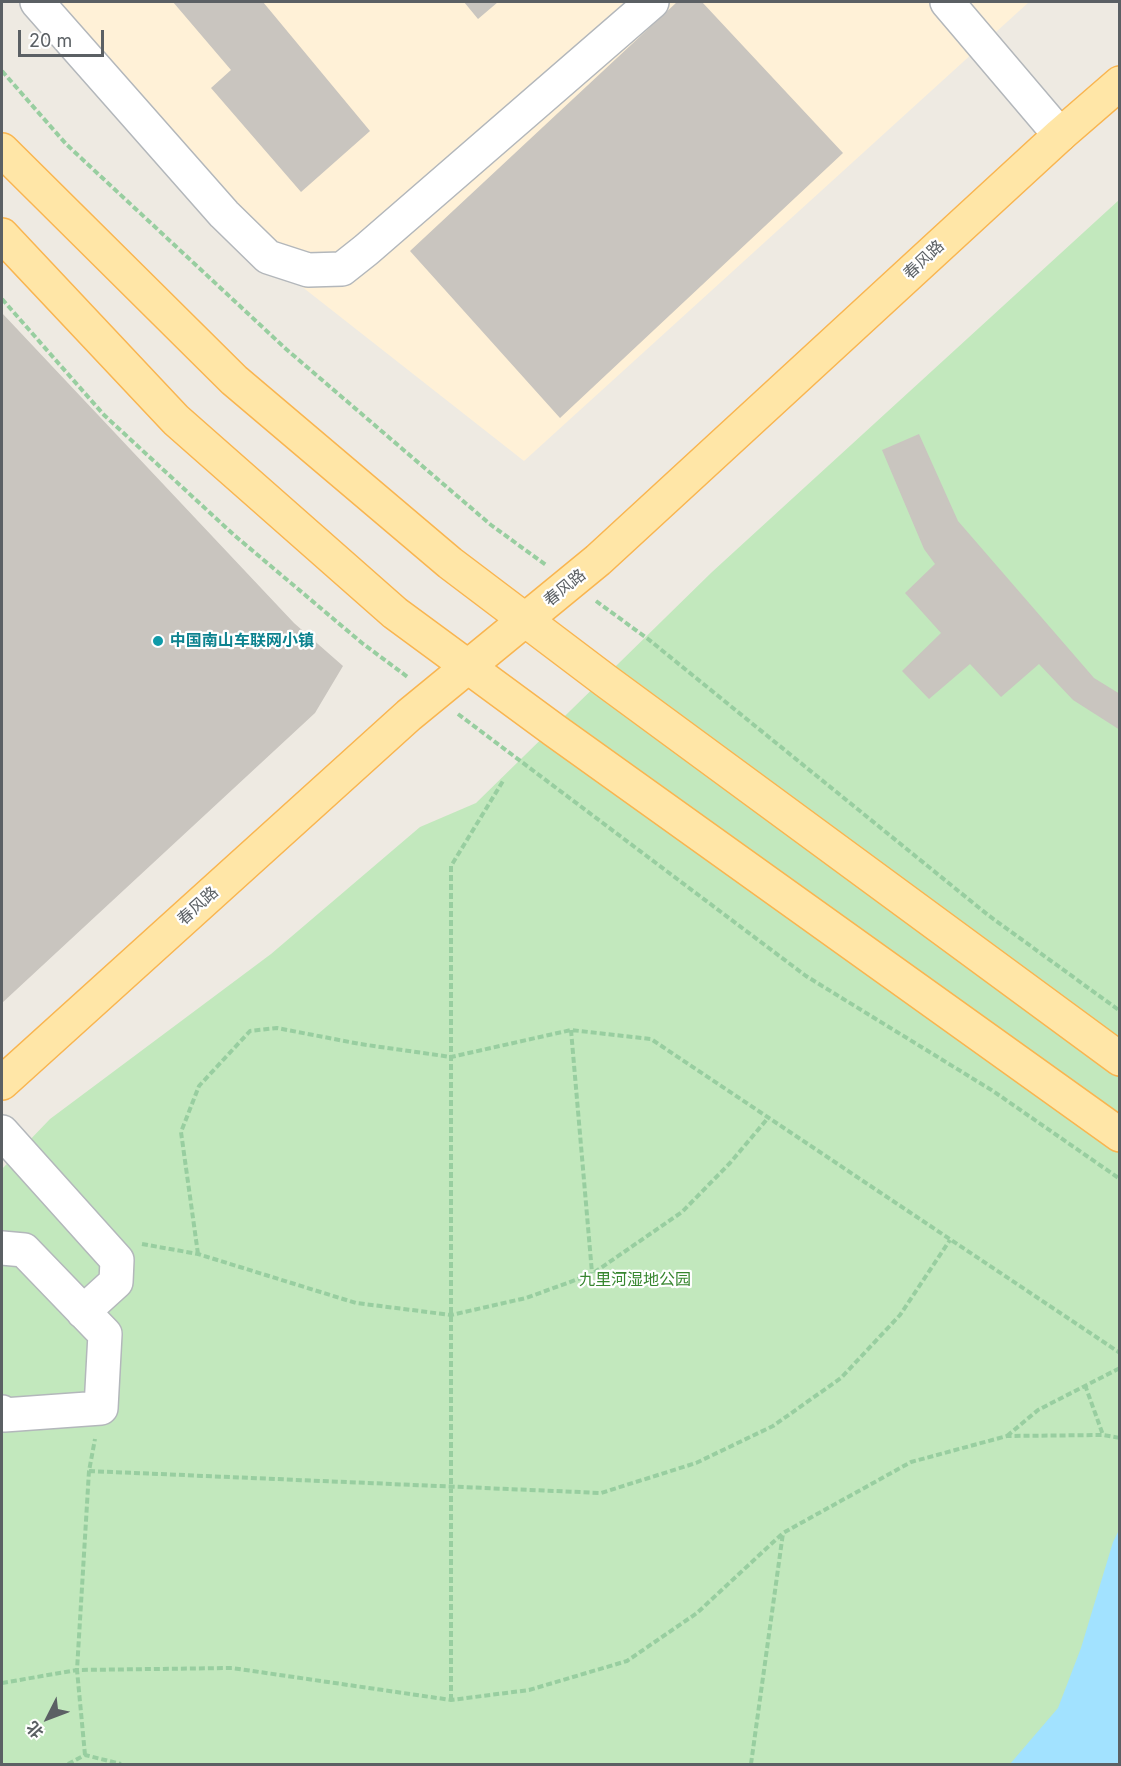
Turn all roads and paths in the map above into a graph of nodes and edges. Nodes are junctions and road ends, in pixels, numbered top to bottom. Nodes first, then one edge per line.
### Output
1 (37, 2) edge
2 (652, 2) edge
3 (947, 2) edge
4 (2, 71) edge
5 (1119, 83) edge
6 (1060, 135) junction
7 (2, 150) edge
8 (2, 235) edge
9 (2, 299) edge
10 (571, 583) junction
11 (526, 620) junction
12 (469, 666) junction
13 (433, 696) junction
14 (502, 781) dead end
15 (1119, 1011) edge
16 (572, 1030) junction
17 (451, 1057) junction
18 (1119, 1059) edge
19 (2, 1083) edge
20 (768, 1118) junction
21 (2, 1132) edge
22 (1119, 1135) edge
23 (1119, 1179) edge
24 (950, 1240) junction
25 (2, 1248) edge
26 (198, 1254) junction
27 (117, 1260) junction
28 (592, 1274) junction
29 (83, 1312) junction
30 (451, 1315) junction
31 (1119, 1353) edge
32 (1119, 1368) edge
33 (1084, 1385) junction
34 (101, 1408) junction
35 (2, 1412) edge
36 (1103, 1435) junction
37 (1007, 1436) junction
38 (1119, 1438) edge
39 (89, 1471) junction
40 (451, 1486) junction
41 (783, 1533) junction
42 (77, 1670) junction
43 (2, 1683) edge
44 (451, 1700) junction
45 (86, 1755) junction
46 (68, 1764) edge
47 (121, 1764) edge
48 (751, 1764) edge

1 - 2 street
3 - 6 street
4 - 10 path
5 - 6 main road, 春风路
6 - 10 main road, 春风路
7 - 11 main road
8 - 12 main road
9 - 13 path
10 - 11 main road, 春风路
10 - 15 path
11 - 12 main road, 春风路
11 - 18 main road
12 - 13 main road, 春风路
12 - 22 main road
13 - 19 main road, 春风路
13 - 23 path
14 - 17 path
16 - 17 path
16 - 20 path
16 - 28 path
17 - 26 path
17 - 30 path
20 - 24 path
20 - 28 path
21 - 27 street
24 - 31 path
24 - 40 path
25 - 29 street
26 - 27 path
26 - 30 path
27 - 29 street
28 - 30 path
29 - 34 street
30 - 40 path
32 - 33 path
33 - 36 path
33 - 37 path
34 - 35 street
34 - 39 path
36 - 37 path
36 - 38 path
37 - 41 path
39 - 40 path
39 - 42 path
40 - 44 path
41 - 44 path
41 - 48 path
42 - 43 path
42 - 44 path
42 - 45 path
45 - 46 path
45 - 47 path

